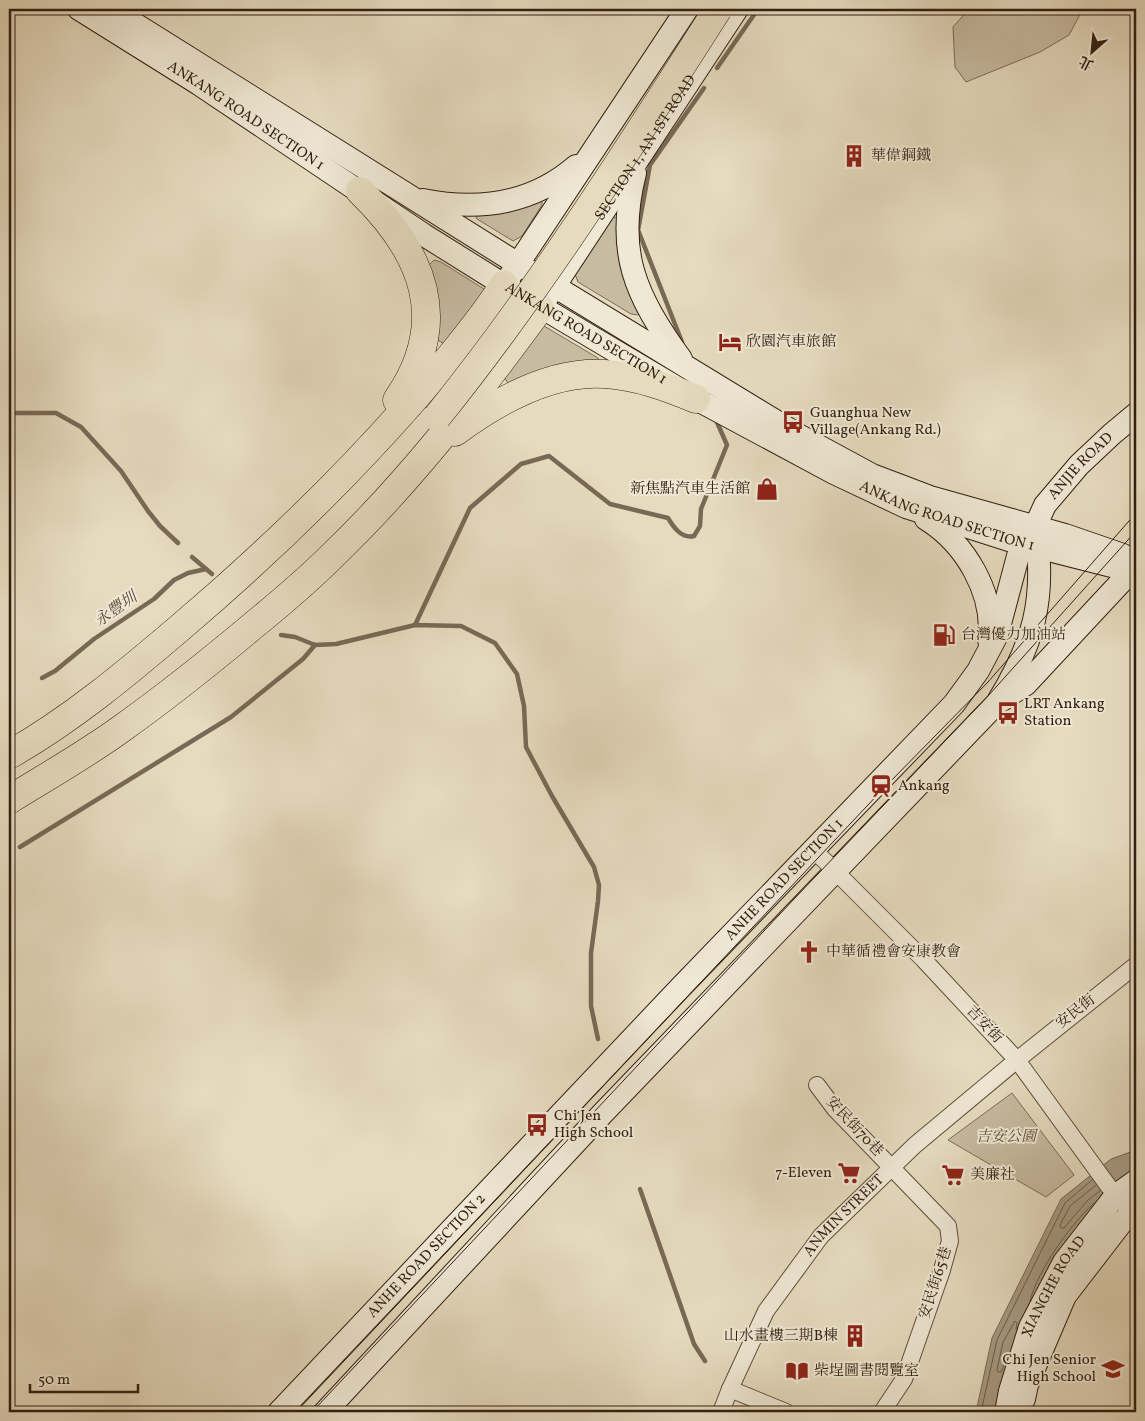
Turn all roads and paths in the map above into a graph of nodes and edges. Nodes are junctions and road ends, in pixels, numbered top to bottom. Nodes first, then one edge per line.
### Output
1 (79, 9) edge
2 (111, 9) edge
3 (701, 9) edge
4 (718, 9) edge
5 (737, 9) edge
6 (681, 18) edge
7 (662, 47) junction
8 (696, 70) junction
9 (593, 152) junction
10 (640, 157) junction
11 (360, 192) junction
12 (412, 198) junction
13 (511, 275) junction
14 (547, 297) junction
15 (688, 368) junction
16 (696, 399) junction
17 (431, 413) junction
18 (1136, 414) edge
19 (418, 464) junction
20 (339, 481) junction
21 (906, 507) junction
22 (1033, 539) junction
23 (1136, 560) edge
24 (1136, 566) edge
25 (987, 655) junction
26 (997, 703) junction
27 (44, 735) junction
28 (9, 755) edge
29 (60, 769) junction
30 (9, 800) edge
31 (813, 849) junction
32 (835, 871) junction
33 (1136, 965) edge
34 (1017, 1060) junction
35 (817, 1085) dead end
36 (574, 1100) joint
37 (891, 1167) junction
38 (1136, 1181) edge
39 (1112, 1191) junction
40 (1135, 1213) edge
41 (730, 1389) junction
42 (278, 1412) edge
43 (326, 1412) edge
44 (721, 1412) edge
45 (786, 1412) edge
46 (882, 1412) edge
47 (1006, 1412) edge
48 (1021, 1412) edge

1 - 11 main road, ANKANG ROAD SECTION 1
2 - 12 main road, ANKANG ROAD SECTION 1
3 - 17 highway
4 - 17 highway, bridge
5 - 8 main road, SECTION 1, AN 1ST ROAD
6 - 7 main road
7 - 8 main road
7 - 9 main road
8 - 10 main road, SECTION 1, AN 1ST ROAD
9 - 12 main road
9 - 13 main road
10 - 14 main road, SECTION 1, AN 1ST ROAD
10 - 15 main road
11 - 13 main road, ANKANG ROAD SECTION 1
11 - 20 highway
12 - 13 main road, ANKANG ROAD SECTION 1
13 - 14 main road, ANKANG ROAD SECTION 1
13 - 20 highway
14 - 15 main road, ANKANG ROAD SECTION 1
14 - 16 main road, ANKANG ROAD SECTION 1
14 - 19 highway
15 - 22 main road, ANKANG ROAD SECTION 1
16 - 19 highway
16 - 21 main road, ANKANG ROAD SECTION 1
17 - 27 highway
17 - 29 highway
18 - 22 main road, ANJIE ROAD
19 - 29 highway
20 - 27 highway
21 - 22 main road, ANKANG ROAD SECTION 1
21 - 25 main road, ANHE ROAD SECTION 1
22 - 23 main road, ANKANG ROAD SECTION 1
22 - 25 main road, ANHE ROAD SECTION 1
22 - 26 main road, ANHE ROAD SECTION 1
24 - 26 main road, ANHE ROAD SECTION 1
25 - 31 main road, ANHE ROAD SECTION 1
26 - 32 main road, ANHE ROAD SECTION 1
27 - 28 highway
29 - 30 highway
31 - 32 street, 吉安街
31 - 36 main road, ANHE ROAD SECTION 1
32 - 34 street, 吉安街
32 - 43 main road, ANHE ROAD SECTION 1
33 - 34 street, 安民街
34 - 37 street, ANMIN STREET
34 - 39 street, 吉安街
35 - 37 street, 安民街70巷
36 - 42 main road, ANHE ROAD SECTION 2
37 - 41 street, ANMIN STREET
37 - 46 street, 安民街65巷
38 - 39 main road, XIANGHE ROAD
39 - 40 street, 吉安街
39 - 47 main road, XIANGHE ROAD
40 - 48 main road, XIANGHE ROAD
41 - 44 street, ANMIN STREET
41 - 45 street

